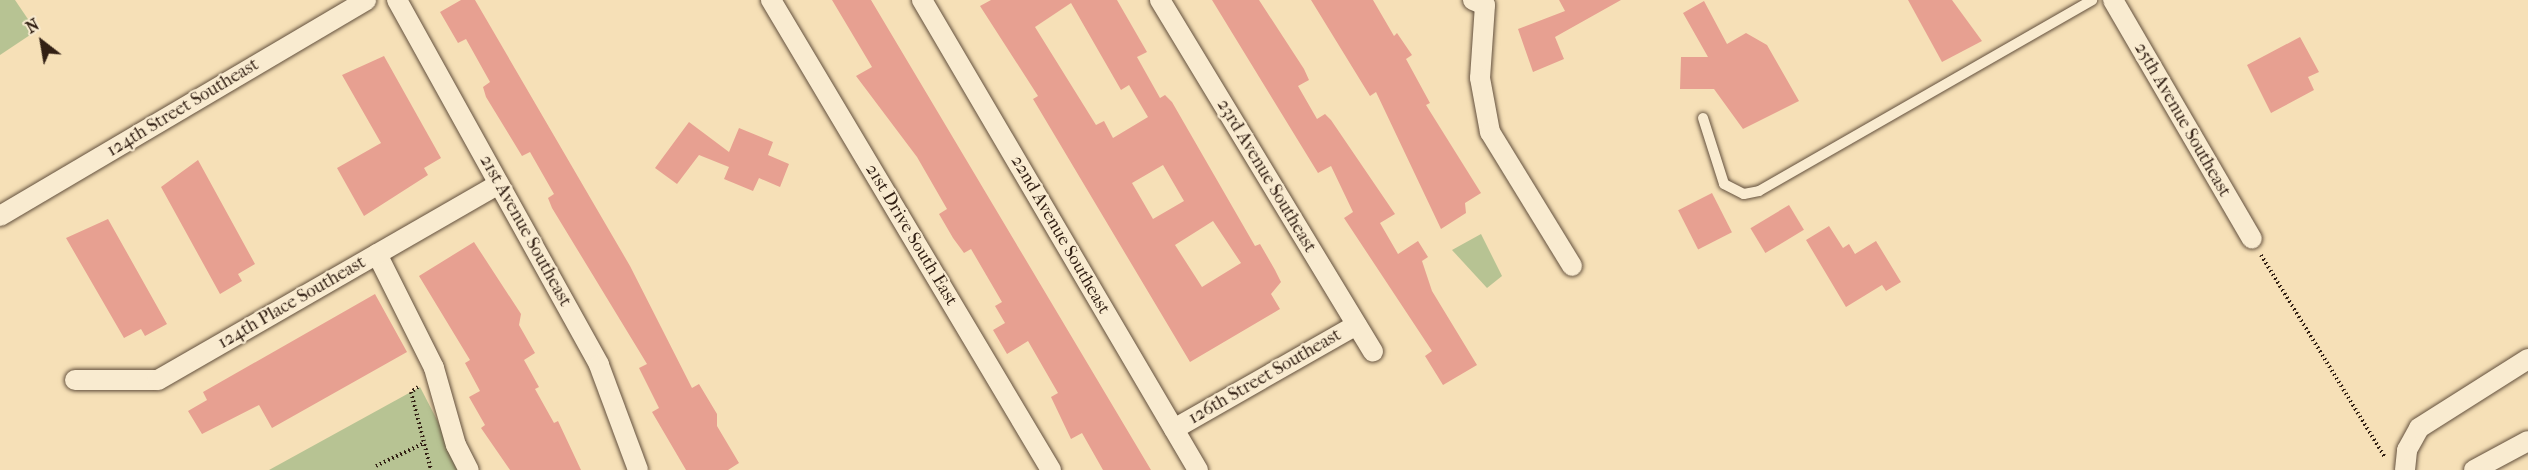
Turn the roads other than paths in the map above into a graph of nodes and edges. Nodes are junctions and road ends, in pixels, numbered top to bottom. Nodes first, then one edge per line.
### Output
1 (366, 0) edge
2 (398, 0) edge
3 (771, 0) edge
4 (922, 0) edge
5 (1160, 0) edge
6 (2092, 0) edge
7 (2113, 0) edge
8 (1482, 2) edge
9 (1703, 118) dead end
10 (499, 184) junction
11 (0, 216) edge
12 (2252, 239) road end
13 (377, 254) junction
14 (1572, 266) dead end
15 (1356, 325) junction
16 (1373, 352) dead end
17 (2528, 358) edge
18 (75, 380) dead end
19 (1174, 429) junction
20 (2528, 441) edge
21 (470, 470) edge
22 (638, 470) edge
23 (1051, 470) edge
24 (1198, 470) edge
25 (2405, 470) edge
26 (2474, 470) edge

1 - 11 street, 124th Street Southeast
2 - 10 street, 21st Avenue Southeast
3 - 23 street, 21st Drive South East
4 - 19 street, 22nd Avenue Southeast
5 - 15 street, 23rd Avenue Southeast
6 - 9 lane
7 - 12 street, 25th Avenue Southeast
8 - 14 street
10 - 13 street, 124th Place Southeast
10 - 22 street, 21st Avenue Southeast
13 - 18 street, 124th Place Southeast
13 - 21 street
15 - 16 street, 23rd Avenue Southeast
15 - 19 street, 126th Street Southeast
17 - 25 street
19 - 24 street, 22nd Avenue Southeast
20 - 26 street

